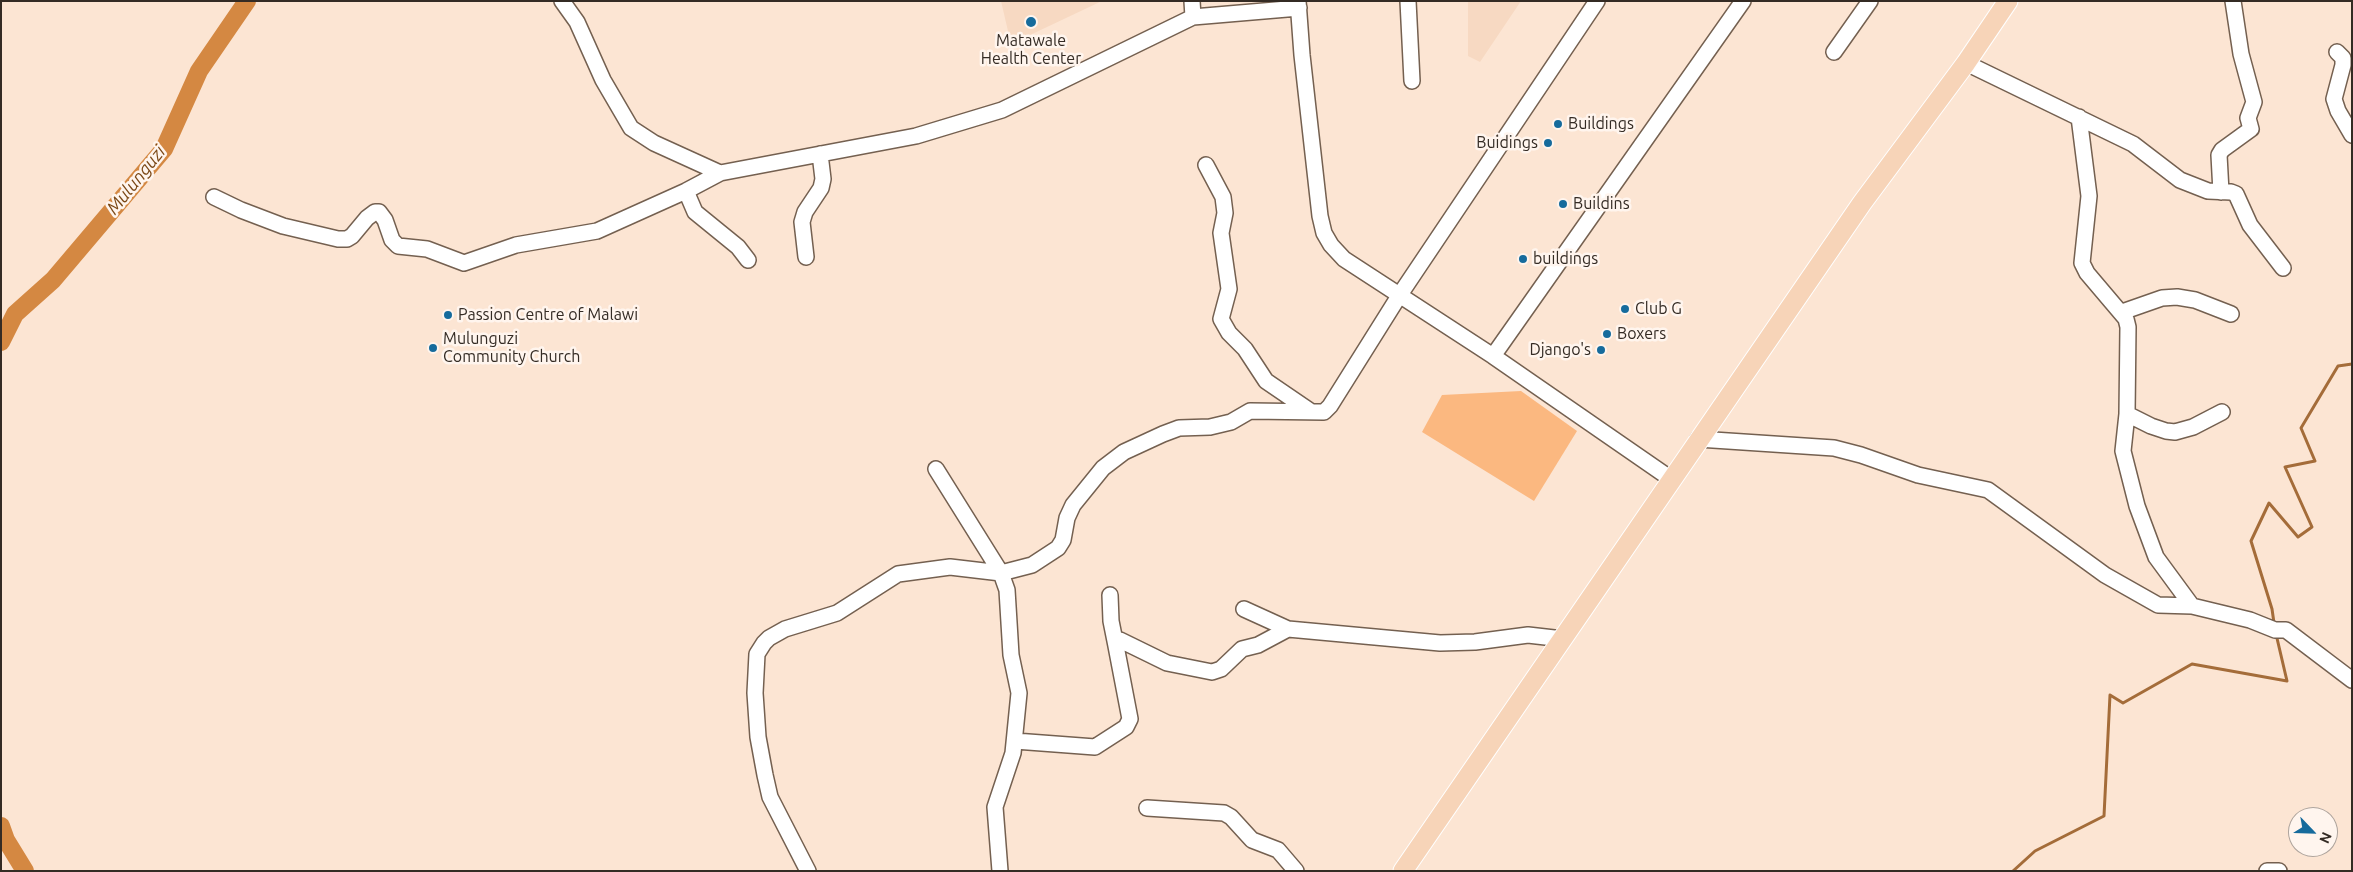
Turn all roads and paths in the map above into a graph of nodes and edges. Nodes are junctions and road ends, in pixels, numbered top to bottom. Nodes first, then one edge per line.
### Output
1 (562, 1) edge
2 (1192, 1) edge
3 (1408, 1) edge
4 (1597, 1) edge
5 (1743, 1) edge
6 (1870, 1) edge
7 (2008, 1) edge
8 (2233, 1) edge
9 (1299, 4) edge
10 (1193, 17) junction
11 (1834, 52) dead end
12 (2338, 52) dead end
13 (1966, 63) junction
14 (1412, 82) dead end
15 (2078, 117) junction
16 (2352, 135) edge
17 (820, 154) junction
18 (1206, 165) dead end
19 (720, 173) junction
20 (686, 191) junction
21 (2221, 192) junction
22 (214, 197) dead end
23 (806, 257) dead end
24 (748, 260) dead end
25 (2283, 268) dead end
26 (1399, 296) junction
27 (2122, 312) junction
28 (2230, 314) dead end
29 (1493, 356) junction
30 (1311, 412) junction
31 (2222, 412) dead end
32 (2127, 414) junction
33 (1698, 439) junction
34 (936, 469) dead end
35 (1671, 479) junction
36 (1001, 574) junction
37 (1110, 594) dead end
38 (2192, 606) junction
39 (1244, 609) dead end
40 (1288, 629) junction
41 (1564, 639) junction
42 (1116, 646) junction
43 (2352, 680) edge
44 (1015, 741) junction
45 (1147, 808) dead end
46 (808, 871) edge
47 (1000, 871) edge
48 (1296, 871) edge
49 (1402, 871) edge
50 (2267, 871) edge
51 (2279, 871) edge

1 - 19 street
2 - 10 street
3 - 14 street
4 - 26 street
5 - 29 street
6 - 11 street
7 - 13 main road
8 - 21 street
9 - 10 street
9 - 26 street
10 - 17 street
12 - 16 street
13 - 15 street
13 - 33 main road
15 - 21 street
15 - 27 street
17 - 19 street
17 - 23 street
18 - 30 street
19 - 20 street
20 - 22 street
20 - 24 street
21 - 25 street
26 - 29 street
26 - 30 street
27 - 28 street
27 - 32 street
29 - 35 street
30 - 36 street
31 - 32 street
32 - 38 street
33 - 35 main road
33 - 38 street
34 - 36 street
35 - 41 main road
36 - 44 street
36 - 46 street
37 - 42 street
38 - 43 street
39 - 40 street
40 - 41 street
40 - 42 street
41 - 49 main road
42 - 44 street
44 - 47 street
45 - 48 street
50 - 51 street

